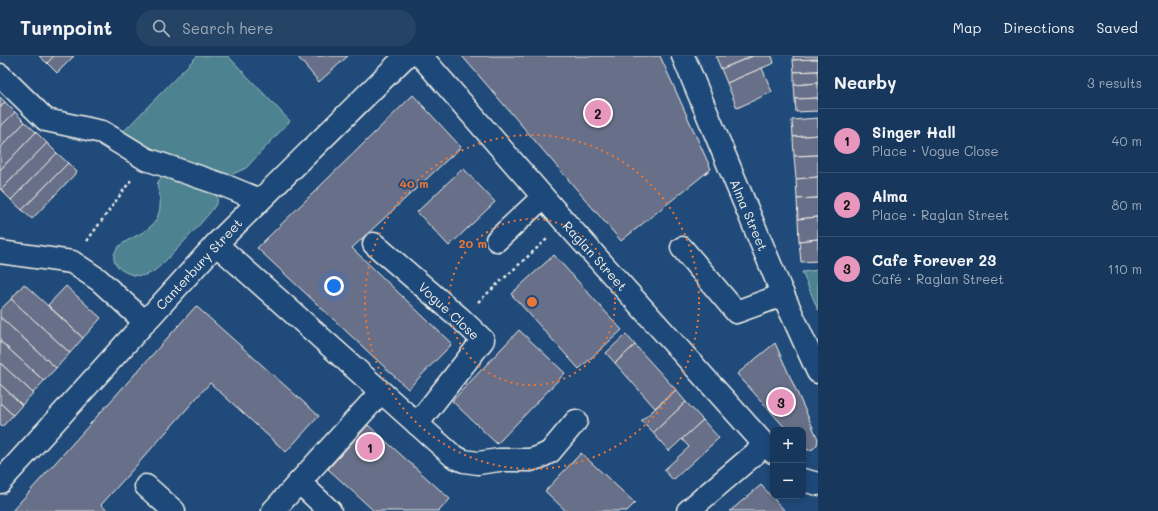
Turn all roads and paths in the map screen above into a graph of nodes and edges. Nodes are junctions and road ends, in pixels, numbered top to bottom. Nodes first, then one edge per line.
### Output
1 (406, 56) edge
2 (421, 56) edge
3 (683, 56) edge
4 (0, 75) edge
5 (146, 159) junction
6 (543, 197) junction
7 (260, 200) junction
8 (565, 222) junction
9 (497, 240) dead end
10 (216, 244) junction
11 (374, 244) dead end
12 (682, 248) dead end
13 (0, 252) edge
14 (72, 262) junction
15 (783, 294) junction
16 (460, 318) junction
17 (145, 322) junction
18 (818, 372) edge
19 (381, 392) junction
20 (576, 421) dead end
21 (417, 424) junction
22 (769, 449) edge
23 (806, 481) edge
24 (0, 482) edge
25 (299, 482) junction
26 (818, 484) edge
27 (146, 486) dead end
28 (174, 511) edge
29 (273, 511) edge
30 (330, 511) edge
31 (688, 511) edge

1 - 7 street, Canterbury Street
2 - 6 street, Raglan Street
3 - 15 street, Alma Street
4 - 5 street
5 - 7 street
5 - 14 path
6 - 8 street, Raglan Street
6 - 9 street
7 - 10 street, Canterbury Street
8 - 16 path
8 - 22 street, Raglan Street
10 - 17 street, Canterbury Street
10 - 19 street
11 - 16 street, Vogue Close
12 - 15 street
13 - 14 street
14 - 17 street
15 - 18 street, Alma Street
16 - 21 street, Vogue Close
17 - 24 street, Canterbury Street
19 - 21 street
19 - 25 street
20 - 21 street
22 - 31 street
23 - 26 street
25 - 29 street
25 - 30 street
27 - 28 street

